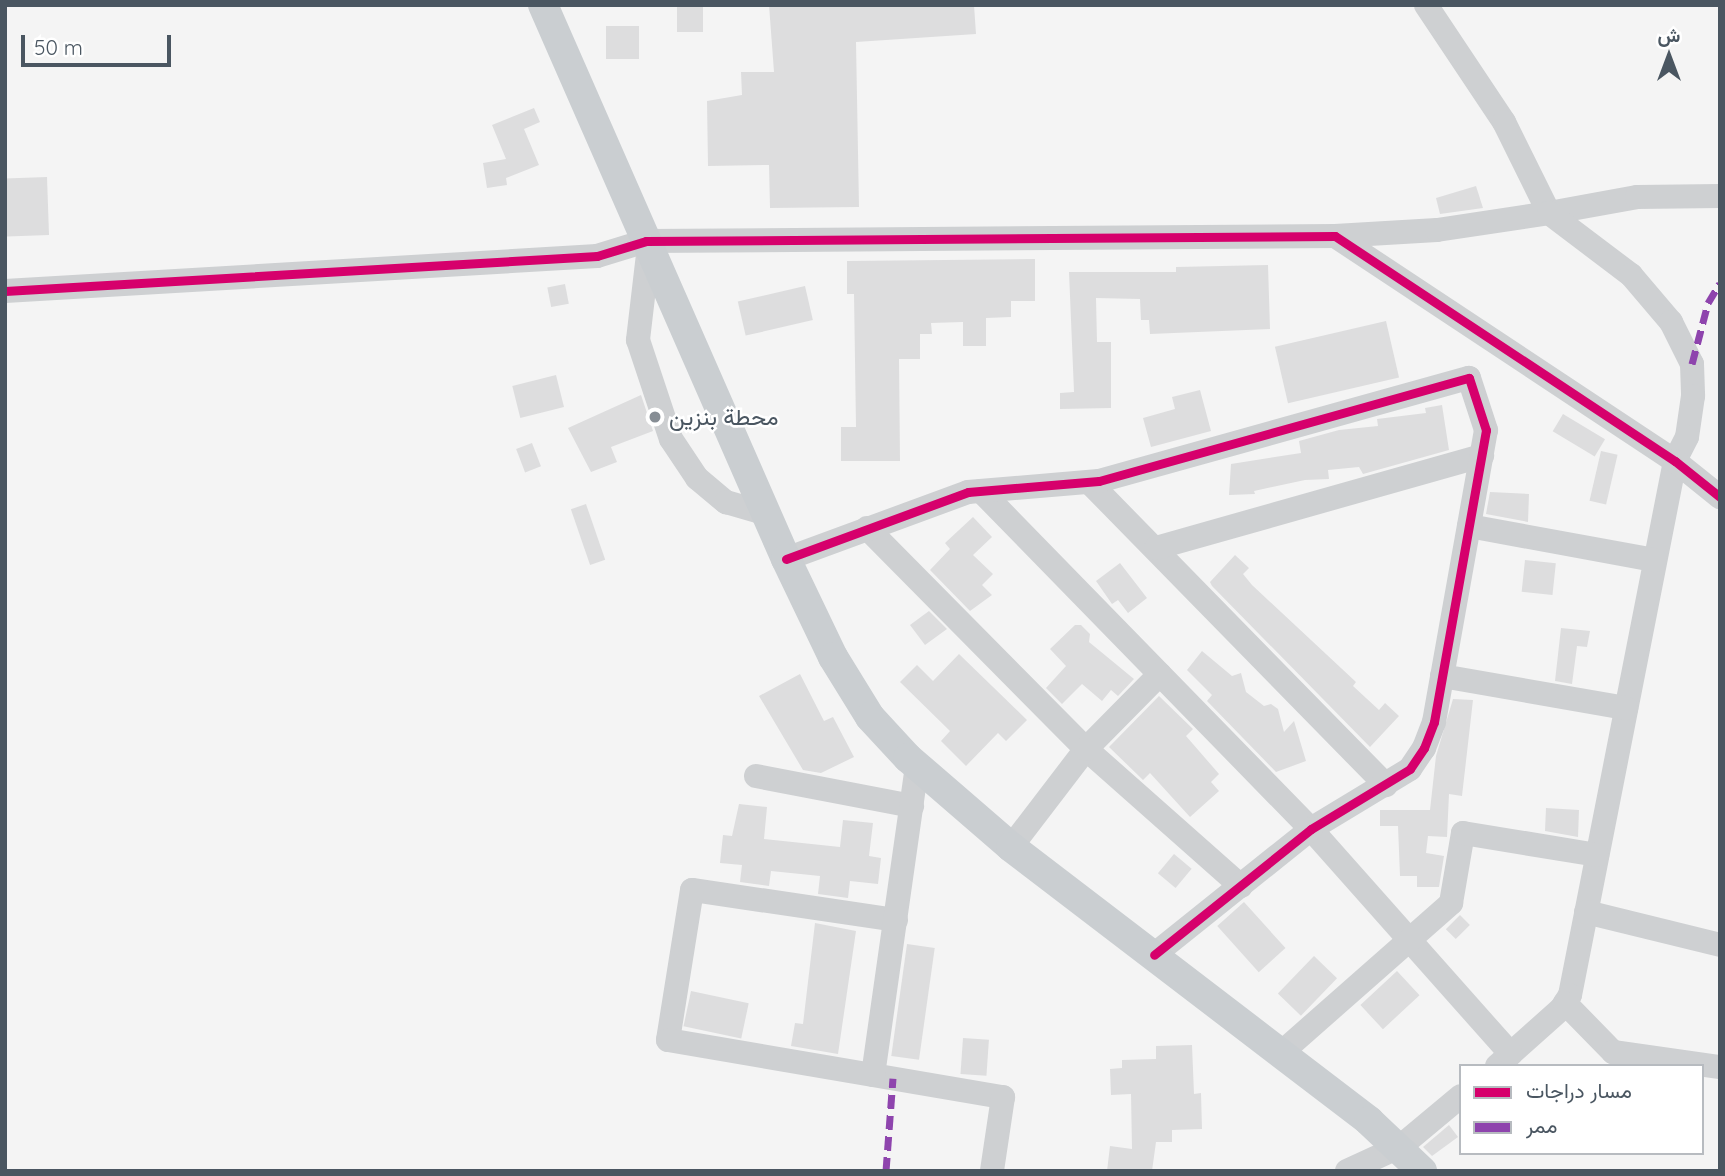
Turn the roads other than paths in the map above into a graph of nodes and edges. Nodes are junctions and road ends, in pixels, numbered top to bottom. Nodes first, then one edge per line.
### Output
1 (542, 5) edge
2 (1426, 5) edge
3 (1720, 196) edge
4 (1549, 213) junction
5 (1335, 236) junction
6 (648, 244) junction
7 (5, 291) edge
8 (1482, 456) junction
9 (1675, 461) junction
10 (1090, 483) junction
11 (981, 491) junction
12 (1720, 497) edge
13 (767, 514) junction
14 (1469, 526) junction
15 (867, 528) junction
16 (1156, 548) junction
17 (786, 559) junction
18 (1655, 560) junction
19 (1160, 674) junction
20 (1442, 677) junction
21 (1626, 708) junction
22 (1086, 749) junction
23 (917, 766) junction
24 (756, 776) dead end
25 (1386, 785) junction
26 (912, 806) junction
27 (1311, 829) junction
28 (1011, 846) junction
29 (1597, 855) junction
30 (1241, 886) junction
31 (1586, 912) junction
32 (896, 920) junction
33 (1410, 941) junction
34 (1720, 945) edge
35 (1154, 955) junction
36 (1565, 1003) junction
37 (1281, 1053) junction
38 (1504, 1060) edge
39 (1699, 1064) edge
40 (873, 1075) junction
41 (1459, 1098) edge
42 (1401, 1146) junction
43 (992, 1171) edge
44 (1347, 1171) edge
45 (1422, 1171) edge

1 - 6 main road
2 - 4 street
3 - 4 street
4 - 5 street
4 - 9 street
5 - 6 street
5 - 9 street
6 - 7 street
6 - 13 main road
6 - 13 street
8 - 10 street
8 - 14 street
8 - 16 street
9 - 12 street
9 - 18 street
10 - 11 street
10 - 16 street
11 - 15 street
11 - 19 street
13 - 17 main road
14 - 18 street
14 - 20 street
15 - 17 street
15 - 22 street
16 - 25 street
17 - 23 main road
18 - 21 street
19 - 22 street
19 - 27 street
20 - 21 street
20 - 25 street
21 - 29 street
22 - 28 street
22 - 30 street
23 - 26 street
23 - 28 main road
24 - 26 street
25 - 27 street
26 - 32 street
27 - 30 street
27 - 33 street
28 - 35 main road
29 - 31 street
29 - 33 street
30 - 35 street
31 - 34 street
31 - 36 street
32 - 40 street
32 - 40 street
33 - 37 street
33 - 38 street
35 - 37 main road
36 - 38 street
36 - 39 street
37 - 42 main road
40 - 43 street
41 - 42 street
42 - 44 street
42 - 45 main road

